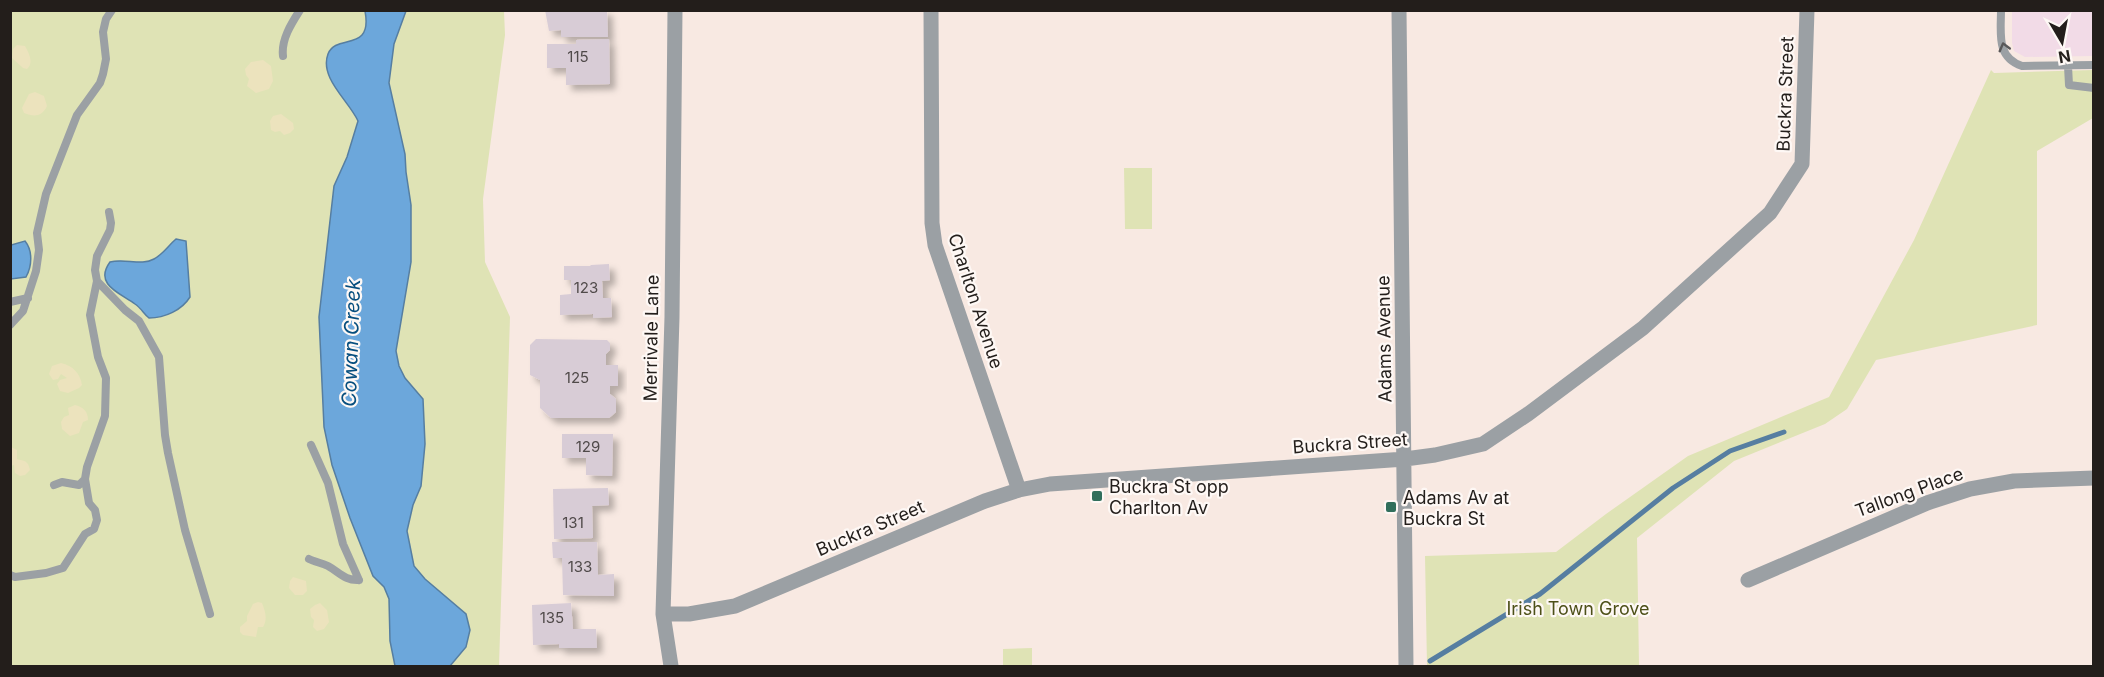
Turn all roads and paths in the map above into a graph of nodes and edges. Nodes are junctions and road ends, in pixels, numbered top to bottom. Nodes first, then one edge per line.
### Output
1 (112, 10) edge
2 (300, 10) edge
3 (675, 10) edge
4 (931, 10) edge
5 (1399, 10) edge
6 (1807, 10) edge
7 (2001, 10) edge
8 (283, 56) dead end
9 (2094, 65) edge
10 (2068, 66) junction
11 (2094, 88) edge
12 (109, 212) dead end
13 (97, 281) junction
14 (28, 298) junction
15 (10, 302) edge
16 (10, 325) edge
17 (311, 445) dead end
18 (1405, 459) junction
19 (2094, 478) edge
20 (85, 479) junction
21 (54, 485) dead end
22 (1019, 490) junction
23 (309, 559) dead end
24 (10, 575) edge
25 (1748, 580) dead end
26 (210, 614) dead end
27 (663, 614) junction
28 (671, 666) edge
29 (1406, 666) edge

1 - 14 lane
2 - 8 lane
3 - 27 street, Merrivale Lane
4 - 22 street, Charlton Avenue
5 - 18 street, Adams Avenue
6 - 18 street, Buckra Street
10 -> 7 lane
9 - 10 lane
10 - 11 lane
12 - 13 lane
13 - 20 lane
13 - 26 lane
14 - 15 lane
14 - 16 lane
17 - 23 lane
18 - 22 street, Buckra Street
18 - 29 street, Adams Avenue
19 - 25 street, Tallong Place
20 - 21 lane
20 - 24 lane
22 - 27 street, Buckra Street
27 - 28 street, Merrivale Lane

